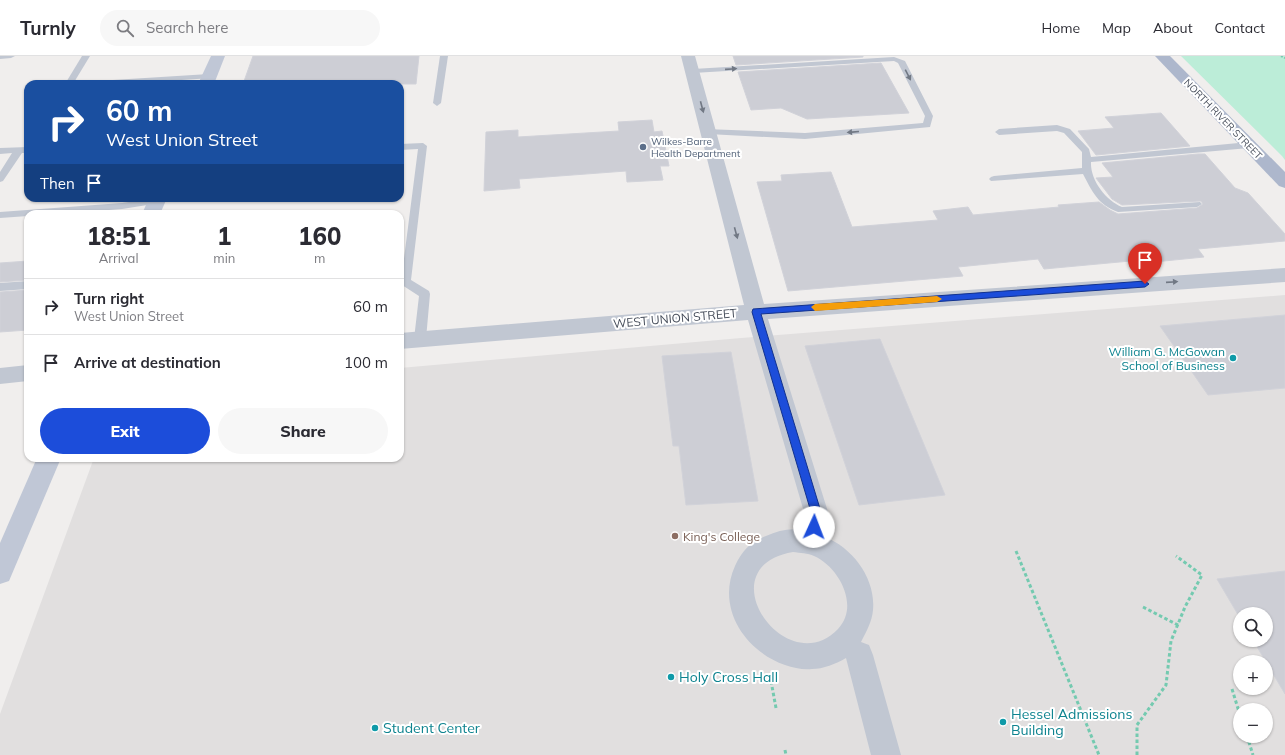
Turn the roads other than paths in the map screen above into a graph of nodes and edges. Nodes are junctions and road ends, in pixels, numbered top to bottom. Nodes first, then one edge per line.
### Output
1 (11, 56) edge
2 (86, 56) edge
3 (218, 56) edge
4 (444, 56) edge
5 (1162, 56) edge
6 (0, 57) edge
7 (690, 64) edge
8 (71, 80) edge
9 (208, 80) edge
10 (437, 103) dead end
11 (708, 131) junction
12 (999, 132) dead end
13 (1249, 145) junction
14 (404, 147) edge
15 (24, 150) edge
16 (0, 151) edge
17 (1087, 160) junction
18 (1086, 171) junction
19 (0, 179) edge
20 (994, 179) dead end
21 (1285, 182) edge
22 (155, 204) edge
23 (1197, 204) dead end
24 (68, 210) edge
25 (24, 213) edge
26 (0, 215) edge
27 (1285, 274) edge
28 (24, 285) edge
29 (0, 287) edge
30 (756, 312) junction
31 (410, 340) edge
32 (24, 374) edge
33 (0, 376) edge
34 (46, 462) edge
35 (812, 543) junction
36 (0, 572) edge
37 (859, 655) dead end
38 (886, 755) edge

1 - 6 lane
2 - 8 lane
3 - 9 street
4 - 10 lane
5 - 13 main road, NORTH RIVER STREET
7 -> 11 street
7 -> 11 lane
11 -> 30 street
12 - 17 lane
13 - 17 lane
13 - 21 main road, NORTH RIVER STREET
14 - 31 lane
15 - 16 lane
15 - 19 lane
17 - 18 lane
18 - 20 lane
18 - 23 lane
22 - 24 lane
25 - 26 lane
30 -> 27 street, WEST UNION STREET
28 - 29 lane
30 - 31 street, WEST UNION STREET
30 - 35 street
32 - 33 street
34 - 36 street
35 - 35 street
37 - 38 street

